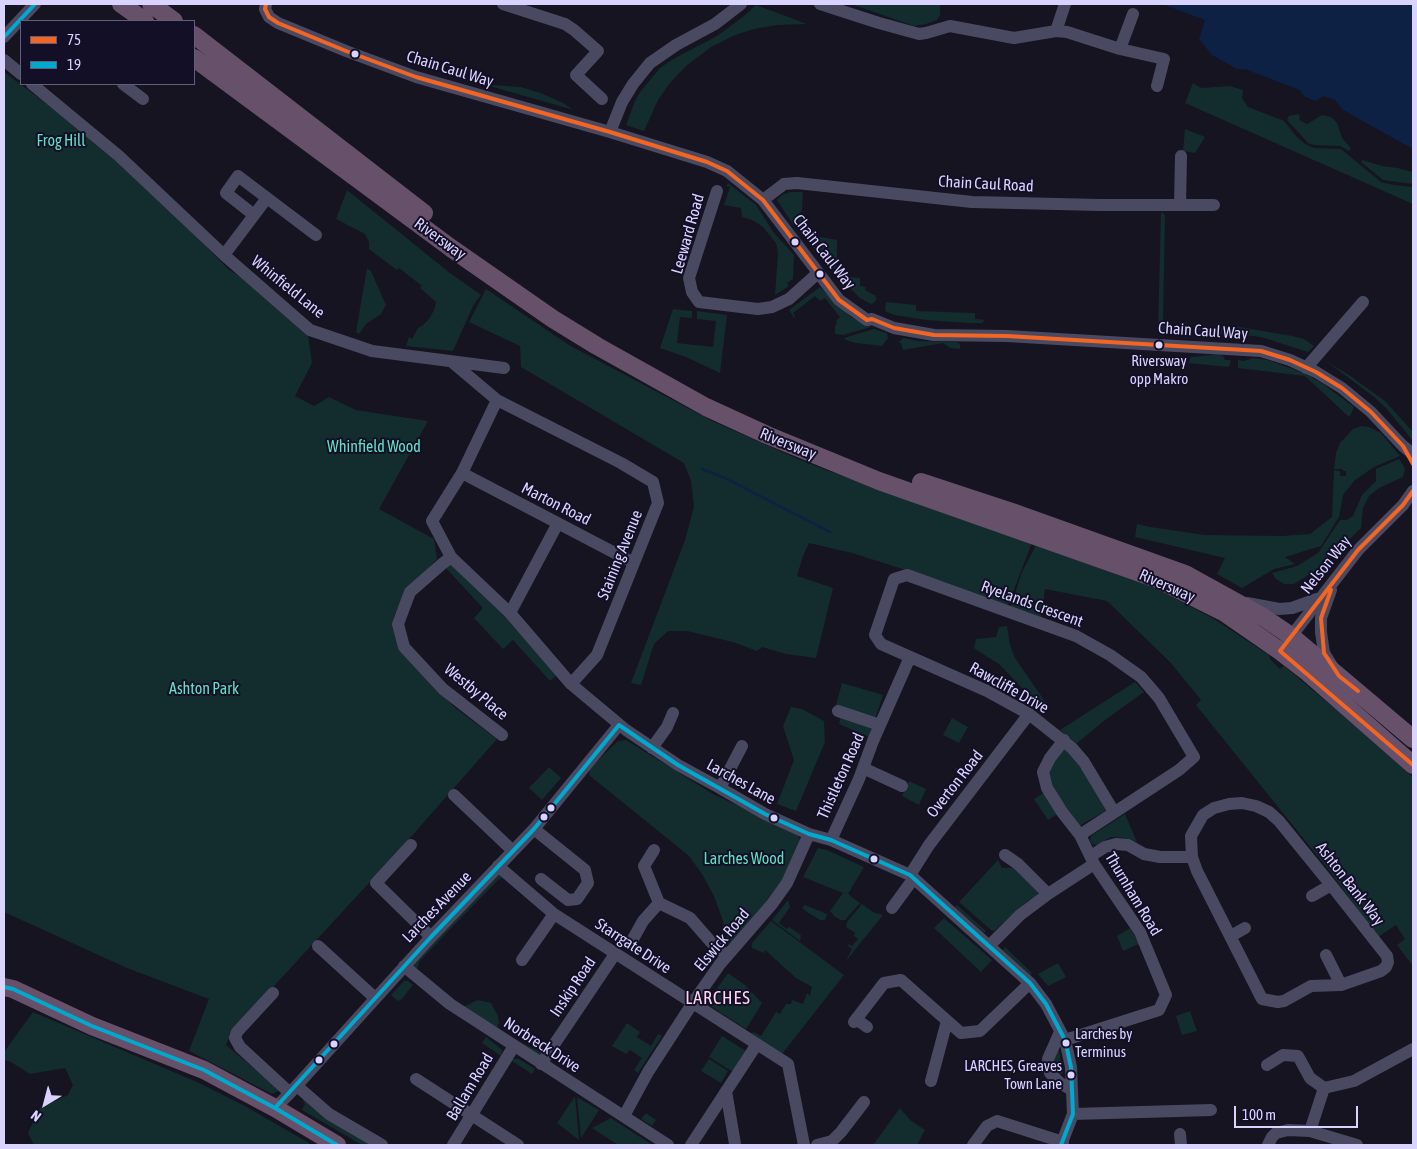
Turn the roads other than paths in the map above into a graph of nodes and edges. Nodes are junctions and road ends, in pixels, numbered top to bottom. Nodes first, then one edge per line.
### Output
1 (35, 4) edge
2 (121, 4) edge
3 (133, 4) edge
4 (151, 4) edge
5 (266, 4) edge
6 (504, 4) edge
7 (741, 4) edge
8 (820, 4) edge
9 (1065, 4) edge
10 (1133, 14) dead end
11 (144, 20) edge
12 (152, 20) edge
13 (173, 20) edge
14 (1056, 31) junction
15 (4, 37) edge
16 (195, 37) edge
17 (1120, 49) junction
18 (195, 59) edge
19 (4, 60) edge
20 (20, 73) edge
21 (35, 85) edge
22 (124, 85) edge
23 (1157, 86) dead end
24 (143, 99) dead end
25 (602, 99) dead end
26 (610, 132) junction
27 (1181, 156) dead end
28 (717, 192) dead end
29 (267, 198) junction
30 (763, 200) junction
31 (1180, 205) junction
32 (1214, 205) dead end
33 (254, 215) junction
34 (316, 235) dead end
35 (224, 254) junction
36 (818, 273) junction
37 (1363, 302) dead end
38 (452, 362) junction
39 (504, 368) dead end
40 (1306, 368) junction
41 (497, 400) junction
42 (1408, 450) edge
43 (1413, 464) edge
44 (462, 473) junction
45 (1413, 491) edge
46 (1408, 503) edge
47 (558, 523) junction
48 (452, 557) junction
49 (634, 563) junction
50 (1334, 581) junction
51 (1320, 597) junction
52 (1235, 600) junction
53 (510, 613) junction
54 (1286, 642) junction
55 (910, 657) junction
56 (1339, 676) junction
57 (572, 684) junction
58 (838, 712) dead end
59 (673, 713) dead end
60 (1029, 714) junction
61 (619, 725) junction
62 (880, 725) junction
63 (502, 735) dead end
64 (1413, 739) edge
65 (1064, 740) junction
66 (742, 746) dead end
67 (652, 748) junction
68 (1413, 764) edge
69 (863, 768) junction
70 (902, 786) dead end
71 (720, 788) junction
72 (454, 794) dead end
73 (1114, 812) junction
74 (534, 829) junction
75 (809, 834) junction
76 (1080, 835) junction
77 (831, 840) junction
78 (411, 844) dead end
79 (654, 850) dead end
80 (513, 851) junction
81 (1005, 855) dead end
82 (1192, 856) junction
83 (1092, 860) junction
84 (498, 866) junction
85 (912, 876) junction
86 (541, 879) dead end
87 (1331, 885) junction
88 (552, 888) junction
89 (1048, 894) junction
90 (1312, 896) dead end
91 (540, 902) junction
92 (659, 903) junction
93 (892, 908) dead end
94 (554, 914) junction
95 (1246, 928) dead end
96 (1231, 936) junction
97 (431, 937) junction
98 (633, 939) dead end
99 (318, 946) dead end
100 (989, 946) junction
101 (615, 954) junction
102 (1326, 955) dead end
103 (727, 956) junction
104 (522, 960) dead end
105 (404, 966) junction
106 (1030, 983) junction
107 (1341, 985) junction
108 (7, 986) edge
109 (273, 993) dead end
110 (375, 998) junction
111 (1262, 999) junction
112 (692, 1004) junction
113 (1268, 1012) dead end
114 (947, 1021) junction
115 (867, 1027) dead end
116 (1062, 1036) junction
117 (757, 1044) junction
118 (514, 1046) junction
119 (1413, 1049) edge
120 (541, 1064) junction
121 (1267, 1065) dead end
122 (416, 1079) dead end
123 (932, 1081) dead end
124 (1324, 1088) junction
125 (293, 1090) junction
126 (1072, 1090) junction
127 (726, 1091) junction
128 (864, 1102) dead end
129 (274, 1108) junction
130 (1212, 1110) dead end
131 (1073, 1114) junction
132 (472, 1116) junction
133 (624, 1116) junction
134 (1310, 1131) junction
135 (735, 1144) edge
136 (1062, 1144) edge
137 (337, 1145) edge
138 (382, 1145) edge
139 (453, 1145) edge
140 (518, 1145) edge
141 (668, 1145) edge
142 (691, 1145) edge
143 (804, 1145) edge
144 (817, 1145) edge
145 (973, 1145) edge
146 (1268, 1145) edge
147 (1357, 1145) edge

1 - 15 street
2 - 11 highway
3 - 12 highway
4 - 13 highway
5 - 26 street, Chain Caul Way
6 - 25 street
7 - 26 street
8 - 14 street
9 - 14 street
10 - 17 street
14 - 17 street
16 - 52 highway, Riversway
17 - 23 street
18 - 54 highway, Riversway
19 - 20 street
21 - 35 street, Whinfield Lane
22 - 24 street
26 - 30 street, Chain Caul Way
27 - 31 street
28 - 36 street, Leeward Road
29 - 33 street
29 - 33 street
29 - 34 street
30 - 31 street, Chain Caul Road
30 - 36 street, Chain Caul Way
31 - 32 street, Chain Caul Road
33 - 35 street
35 - 38 street, Whinfield Lane
36 - 40 street, Chain Caul Way
37 - 40 street
38 - 39 street, Whinfield Lane
38 - 41 street
40 - 42 street, Chain Caul Way
41 - 44 street
41 - 49 street, Staining Avenue
42 - 43 street, Chain Caul Way
44 - 47 street, Marton Road
44 - 48 street, Larches Lane
45 - 46 street, Nelson Way
46 - 50 street, Nelson Way
47 - 49 street, Marton Road
47 - 53 street
48 - 53 street, Larches Lane
48 - 63 street, Westby Place
49 - 57 street, Staining Avenue
50 - 51 street, Nelson Way
50 - 56 street
51 - 52 street
51 - 54 street, Nelson Way
52 - 54 highway, Riversway
53 - 57 street, Larches Lane
54 - 56 highway, Riversway
54 - 68 highway, Riversway
55 - 60 street, Rawcliffe Drive
55 - 62 street, Thistleton Road
55 - 73 street, Ryelands Crescent
56 - 64 highway, Riversway
57 - 61 street, Larches Lane
58 - 62 street, Thistleton Road
59 - 67 street
60 - 65 street, Rawcliffe Drive
60 - 85 street, Overton Road
61 - 67 street, Larches Lane
61 - 74 street, Larches Avenue
62 - 69 street, Thistleton Road
65 - 73 street, Rawcliffe Drive
65 - 76 street, Thurnham Road
66 - 71 street
67 - 71 street, Larches Lane
69 - 70 street
69 - 77 street, Thistleton Road
71 - 75 street, Larches Lane
72 - 80 street
73 - 76 street, Ryelands Crescent
74 - 80 street, Larches Avenue
74 - 88 street
75 - 77 street, Larches Lane
75 - 103 street, Elswick Road
76 - 83 street, Thurnham Road
77 - 85 street, Larches Lane
78 - 97 street
79 - 92 street
80 - 84 street, Larches Avenue
81 - 89 street
82 - 83 street
82 - 87 street, Ashton Bank Way
82 - 96 street, Ashton Bank Way
83 - 89 street
83 - 116 street, Thurnham Road
84 - 91 street, Starrgate Drive
84 - 97 street, Larches Avenue
85 - 93 street, Overton Road
85 - 100 street, Larches Lane
86 - 88 street
87 - 90 street
87 - 107 street, Ashton Bank Way
88 - 91 street
89 - 100 street
91 - 94 street, Starrgate Drive
92 - 98 street
92 - 103 street
94 - 101 street, Starrgate Drive
94 - 104 street
95 - 96 street
96 - 111 street, Ashton Bank Way
97 - 105 street, Larches Avenue
99 - 110 street
100 - 106 street, Larches Lane
101 - 112 street, Starrgate Drive
101 - 120 street, Inskip Road
102 - 107 street
103 - 112 street, Elswick Road
105 - 110 street, Larches Avenue
105 - 118 street, Norbreck Drive
106 - 114 street
106 - 116 street, Larches Lane
107 - 111 street, Ashton Bank Way
108 - 129 highway
109 - 125 street
110 - 125 street, Larches Avenue
111 - 113 street, Ashton Bank Way
112 - 117 street, Starrgate Drive
112 - 133 street, Elswick Road
114 - 115 street
114 - 123 street
116 - 126 street, Larches Lane
116 - 126 street
117 - 127 street
117 - 143 street, Starrgate Drive
118 - 120 street, Norbreck Drive
118 - 132 street, Ballam Road
119 - 124 street
120 - 133 street, Norbreck Drive
121 - 124 street
122 - 132 street
124 - 134 street
125 - 129 street, Larches Avenue
125 - 138 street
126 - 131 street, Larches Lane
127 - 135 street
127 - 142 street
128 - 144 street
129 - 137 highway
130 - 131 street
131 - 136 street
132 - 139 street, Ballam Road
132 - 140 street
133 - 141 street, Norbreck Drive
134 - 146 street
134 - 147 street
136 - 145 street

